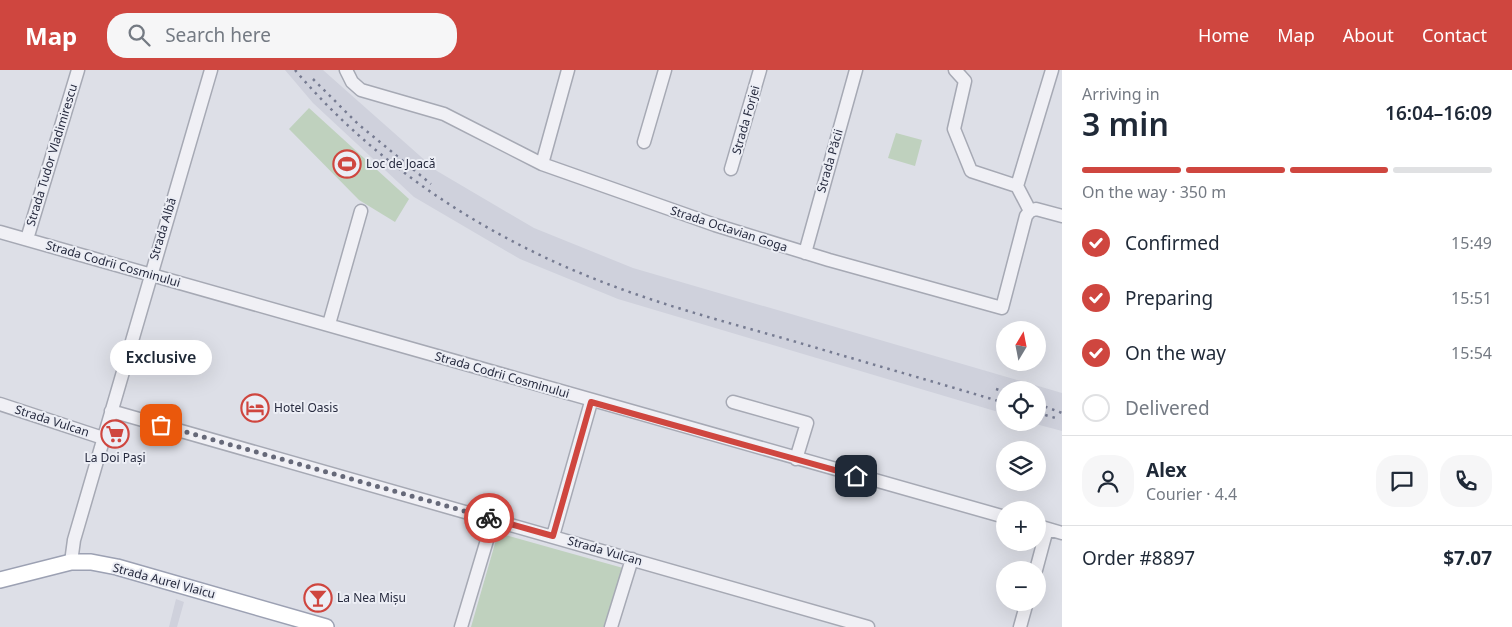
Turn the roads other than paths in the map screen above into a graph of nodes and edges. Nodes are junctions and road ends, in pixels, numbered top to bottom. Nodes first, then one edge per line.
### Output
1 (78, 70) edge
2 (211, 70) edge
3 (346, 70) edge
4 (568, 70) edge
5 (665, 70) edge
6 (760, 70) edge
7 (856, 70) edge
8 (955, 70) edge
9 (1052, 70) edge
10 (644, 142) dead end
11 (542, 164) junction
12 (732, 169) dead end
13 (1018, 186) junction
14 (362, 211) dead end
15 (1030, 211) junction
16 (1062, 216) edge
17 (0, 232) edge
18 (27, 240) junction
19 (805, 253) junction
20 (150, 274) junction
21 (329, 324) junction
22 (591, 402) junction
23 (733, 402) dead end
24 (0, 404) edge
25 (112, 411) junction
26 (103, 438) junction
27 (796, 459) junction
28 (996, 515) edge
29 (493, 520) junction
30 (1046, 529) edge
31 (1062, 533) edge
32 (553, 536) junction
33 (632, 559) junction
34 (71, 562) junction
35 (0, 580) edge
36 (1024, 611) edge
37 (326, 627) edge
38 (461, 627) edge
39 (611, 627) edge
40 (868, 627) edge
41 (1020, 627) edge

1 - 18 street, Strada Tudor Vladimirescu
2 - 20 street, Strada Albă
3 - 11 street, Strada Octavian Goga
4 - 11 street
5 - 10 street
6 - 12 street, Strada Forjei
7 - 19 street, Strada Păcii
8 - 13 street
9 - 13 street
11 - 19 street, Strada Octavian Goga
13 - 15 street
14 - 21 street
15 - 16 street
15 - 19 street, Strada Octavian Goga
17 - 18 street, Strada Codrii Cosminului
18 - 20 street, Strada Codrii Cosminului
20 - 21 street, Strada Codrii Cosminului
20 - 25 street, Strada Albă
21 - 22 street, Strada Codrii Cosminului
22 - 27 street, Strada Codrii Cosminului
22 - 32 street
23 - 27 street
24 - 26 street, Strada Vulcan
25 - 26 street, Strada Albă
25 - 29 street, Strada Vulcan
26 - 34 street, Strada Albă
27 - 28 street, Strada Codrii Cosminului
29 - 32 street, Strada Vulcan
29 - 38 street
30 - 31 street
32 - 33 street, Strada Vulcan
33 - 39 street
33 - 40 street, Strada Vulcan
34 - 35 main road, Strada Aurel Vlaicu
34 - 37 main road, Strada Aurel Vlaicu
36 - 41 street

